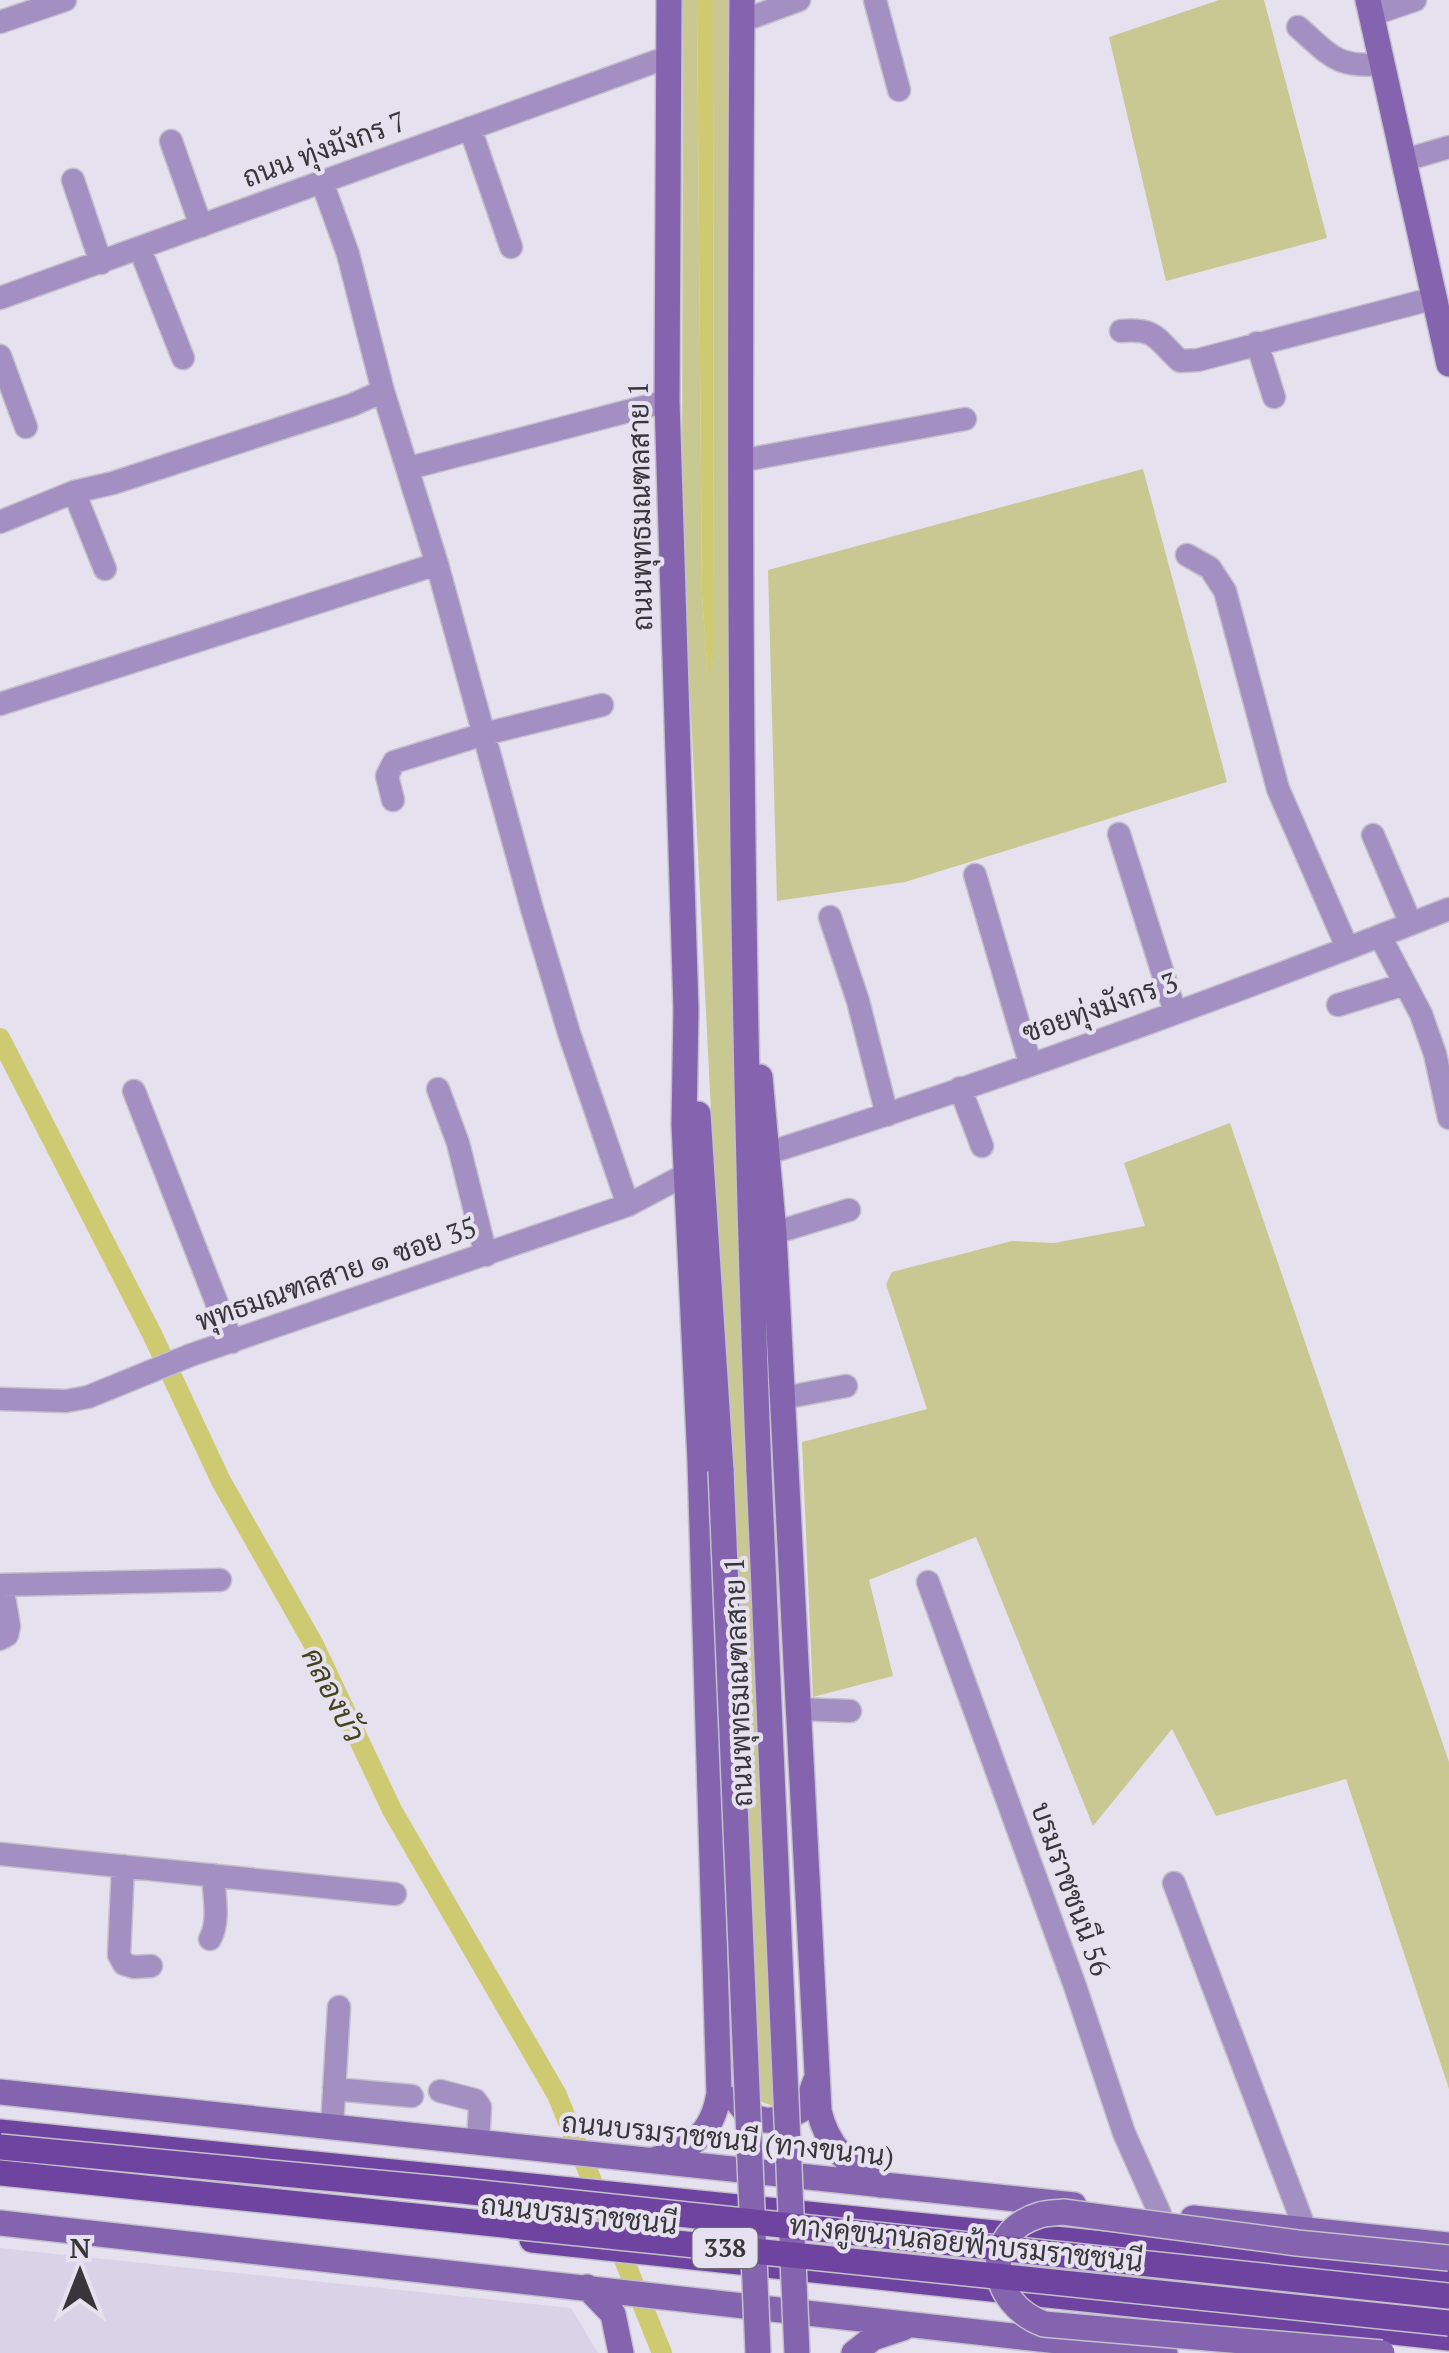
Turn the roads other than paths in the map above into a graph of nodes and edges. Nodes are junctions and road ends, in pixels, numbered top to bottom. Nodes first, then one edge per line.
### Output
1 (65, 0) edge
2 (669, 0) edge
3 (799, 0) edge
4 (875, 0) edge
5 (1415, 0) edge
6 (1369, 8) edge
7 (742, 10) edge
8 (0, 22) edge
9 (1298, 27) dead end
10 (668, 57) junction
11 (1382, 64) junction
12 (898, 90) dead end
13 (470, 128) junction
14 (171, 142) dead end
15 (1449, 148) edge
16 (1404, 160) junction
17 (73, 180) dead end
18 (322, 182) junction
19 (201, 226) junction
20 (510, 248) dead end
21 (140, 249) junction
22 (101, 262) junction
23 (0, 298) edge
24 (1435, 298) junction
25 (1122, 332) dead end
26 (1257, 344) junction
27 (0, 356) edge
28 (184, 358) dead end
29 (1449, 364) edge
30 (384, 391) junction
31 (1274, 397) dead end
32 (667, 401) junction
33 (965, 419) dead end
34 (26, 428) dead end
35 (740, 461) junction
36 (409, 468) junction
37 (74, 492) junction
38 (0, 522) edge
39 (1187, 555) dead end
40 (437, 564) junction
41 (104, 569) dead end
42 (0, 704) edge
43 (602, 705) dead end
44 (484, 734) junction
45 (393, 800) dead end
46 (1118, 834) dead end
47 (1373, 835) dead end
48 (975, 875) dead end
49 (1449, 908) edge
50 (830, 917) dead end
51 (1411, 924) junction
52 (1380, 936) junction
53 (1346, 946) junction
54 (1405, 984) junction
55 (1338, 1006) dead end
56 (747, 1009) junction
57 (686, 1010) junction
58 (1175, 1012) junction
59 (1030, 1063) junction
60 (960, 1088) junction
61 (438, 1089) dead end
62 (134, 1090) dead end
63 (887, 1115) junction
64 (1449, 1118) edge
65 (982, 1146) dead end
66 (768, 1153) junction
67 (685, 1174) junction
68 (628, 1205) junction
69 (849, 1210) dead end
70 (774, 1233) junction
71 (486, 1255) junction
72 (232, 1342) junction
73 (846, 1386) dead end
74 (783, 1398) junction
75 (0, 1399) edge
76 (220, 1580) dead end
77 (928, 1582) dead end
78 (1, 1586) edge
79 (0, 1639) edge
80 (798, 1708) junction
81 (850, 1711) dead end
82 (0, 1854) edge
83 (123, 1866) junction
84 (213, 1876) junction
85 (1174, 1883) dead end
86 (395, 1894) dead end
87 (210, 1939) dead end
88 (151, 1966) dead end
89 (340, 2007) dead end
90 (816, 2057) junction
91 (718, 2058) junction
92 (334, 2089) junction
93 (440, 2091) dead end
94 (0, 2092) edge
95 (412, 2096) dead end
96 (332, 2127) junction
97 (478, 2142) junction
98 (5, 2143) edge
99 (653, 2160) junction
100 (4, 2177) edge
101 (881, 2185) junction
102 (1160, 2214) junction
103 (0, 2223) edge
104 (1304, 2229) junction
105 (1449, 2244) edge
106 (1449, 2258) edge
107 (1449, 2279) edge
108 (587, 2286) junction
109 (1449, 2296) edge
110 (1449, 2323) edge
111 (912, 2325) junction
112 (1449, 2338) edge
113 (963, 2342) edge
114 (1119, 2350) edge
115 (622, 2353) edge
116 (758, 2353) edge
117 (797, 2353) edge
118 (854, 2353) edge
119 (1165, 2353) edge
120 (1382, 2353) edge

1 - 8 street
2 - 10 main road, ถนนพุทธมณฑลสาย 1
3 - 7 street
4 - 12 street
5 - 6 street
6 - 11 main road
7 - 35 main road, ถนนพุทธมณฑลสาย 1
9 - 11 street
10 - 13 street, ถนน ทุ่งมังกร 7
10 - 32 main road, ถนนพุทธมณฑลสาย 1
11 - 16 main road
13 - 18 street, ถนน ทุ่งมังกร 7
13 - 20 street
14 - 19 street
15 - 16 street
16 - 24 main road
17 - 22 street
18 - 19 street, ถนน ทุ่งมังกร 7
18 - 30 street
19 - 21 street, ถนน ทุ่งมังกร 7
21 - 22 street, ถนน ทุ่งมังกร 7
21 - 28 street
22 - 23 street, ถนน ทุ่งมังกร 7
24 - 26 street
24 - 29 main road
25 - 26 street
26 - 31 street
27 - 34 street
30 - 36 street
30 - 37 street
32 - 36 street
32 - 57 main road, ถนนพุทธมณฑลสาย 1
33 - 35 street
35 - 56 main road, ถนนพุทธมณฑลสาย 1
36 - 40 street
37 - 38 street
37 - 41 street
39 - 53 street
40 - 42 street
40 - 44 street
43 - 44 street
44 - 45 street
44 - 68 street
46 - 58 street
47 - 51 street
48 - 59 street
49 - 51 street, ซอยทุ่งมังกร 3
50 - 63 street
51 - 52 street, ซอยทุ่งมังกร 3
52 - 53 street, ซอยทุ่งมังกร 3
52 - 54 street
53 - 58 street, ซอยทุ่งมังกร 3
54 - 55 street
54 - 64 street
56 - 66 main road, ถนนพุทธมณฑลสาย 1
56 - 117 main road, ถนนพุทธมณฑลสาย 1, bridge
57 - 67 main road, ถนนพุทธมณฑลสาย 1
57 - 116 main road, ถนนพุทธมณฑลสาย 1, bridge
58 - 59 street, ซอยทุ่งมังกร 3
59 - 60 street, ซอยทุ่งมังกร 3
60 - 63 street, ซอยทุ่งมังกร 3
60 - 65 street
61 - 71 street
62 - 72 street
63 - 66 street, ซอยทุ่งมังกร 3
66 - 70 main road, ถนนพุทธมณฑลสาย 1
67 - 68 street, พุทธมณฑลสาย ๑ ซอย 35
67 - 91 main road, ถนนพุทธมณฑลสาย 1
68 - 71 street, พุทธมณฑลสาย ๑ ซอย 35
69 - 70 street
70 - 74 main road, ถนนพุทธมณฑลสาย 1
71 - 72 street, พุทธมณฑลสาย ๑ ซอย 35
72 - 75 street, พุทธมณฑลสาย ๑ ซอย 35
73 - 74 street
74 - 80 main road, ถนนพุทธมณฑลสาย 1
76 - 78 street
77 - 102 street, บรมราชชนนี 56
78 - 79 street
80 - 81 street
80 - 90 main road, ถนนพุทธมณฑลสาย 1
82 - 83 street
83 - 84 street
83 - 88 street
84 - 86 street
84 - 87 street
85 - 104 street
89 - 92 street
90 - 91 main road
90 - 101 main road, ถนนพุทธมณฑลสาย 1
91 - 99 main road, ถนนพุทธมณฑลสาย 1
92 - 95 street
92 - 96 street
93 - 97 street
94 - 96 main road, ถนนบรมราชชนนี (ทางขนาน)
96 - 97 main road, ถนนบรมราชชนนี (ทางขนาน)
97 - 99 main road, ถนนบรมราชชนนี (ทางขนาน)
98 - 107 main road, ถนนบรมราชชนนี / 338
98 - 109 main road, ทางคู่ขนานลอยฟ้าบรมราชชนนี / 338, bridge
99 - 101 main road, ถนนบรมราชชนนี (ทางขนาน)
100 - 110 main road, ทางคู่ขนานลอยฟ้าบรมราชชนนี / 338, bridge
100 - 112 main road, ถนนบรมราชชนนี / 338
101 - 102 main road, ถนนบรมราชชนนี (ทางขนาน)
102 - 104 main road, ถนนบรมราชชนนี (ทางขนาน)
103 - 108 main road, 338
104 - 105 main road, ถนนบรมราชชนนี (ทางขนาน)
106 - 120 main road, bridge
108 - 111 main road, 338
108 - 115 main road
111 - 113 main road, 338
111 - 118 main road
113 - 114 main road, 338
114 - 119 main road, 338

